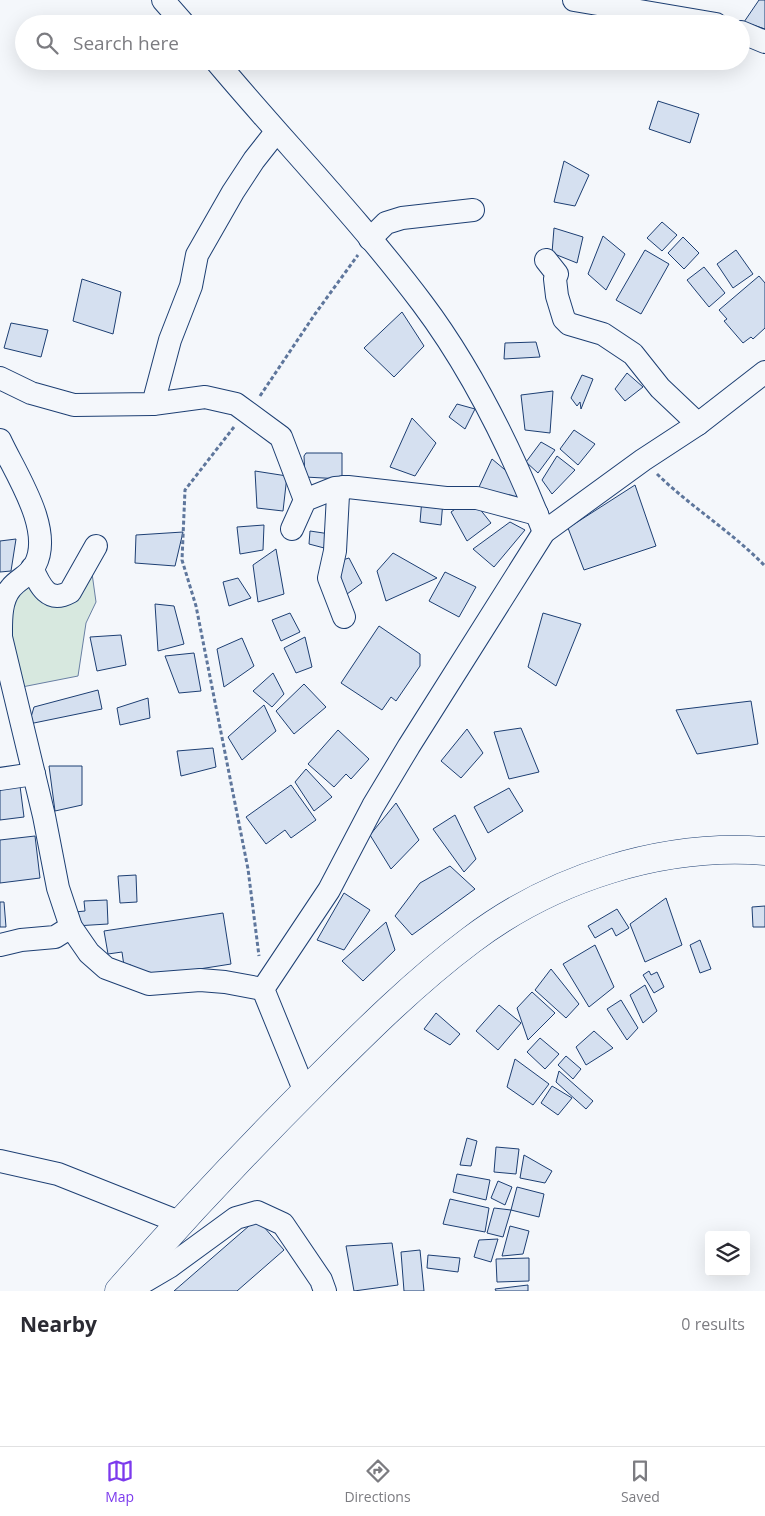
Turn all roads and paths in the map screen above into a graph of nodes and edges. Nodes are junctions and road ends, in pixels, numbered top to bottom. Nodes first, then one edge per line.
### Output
1 (163, 0) edge
2 (574, 0) edge
3 (176, 15) edge
4 (663, 15) edge
5 (750, 36) edge
6 (765, 42) edge
7 (224, 70) edge
8 (276, 132) junction
9 (473, 210) dead end
10 (370, 239) junction
11 (546, 260) dead end
12 (765, 372) edge
13 (0, 378) edge
14 (153, 404) junction
15 (246, 412) junction
16 (698, 424) junction
17 (0, 440) edge
18 (643, 460) junction
19 (344, 487) junction
20 (305, 500) junction
21 (541, 523) junction
22 (292, 528) dead end
23 (96, 546) dead end
24 (765, 566) edge
25 (32, 568) junction
26 (344, 617) dead end
27 (6, 687) edge
28 (34, 774) junction
29 (0, 779) edge
30 (765, 852) edge
31 (71, 927) junction
32 (0, 946) edge
33 (263, 989) junction
34 (305, 1092) junction
35 (0, 1161) edge
36 (179, 1222) junction
37 (120, 1290) edge
38 (325, 1291) edge

1 - 3 street
2 - 4 street
5 - 6 street
7 - 8 street
8 - 10 street
8 - 14 street
9 - 10 street
10 - 15 path
10 - 21 street
11 - 16 street
12 - 16 street
13 - 14 street
14 - 15 street
15 - 20 street
15 - 33 path
16 - 18 street
17 - 25 street
18 - 21 street
18 - 24 path
19 - 20 street
19 - 21 street
19 - 26 street
20 - 22 street
21 - 33 street
23 - 25 street
25 - 27 street
27 - 28 street
28 - 29 street
28 - 31 street
30 - 34 highway
31 - 32 street
31 - 33 street
33 - 34 street
34 - 36 highway
35 - 36 street
36 - 37 highway
37 - 38 street

